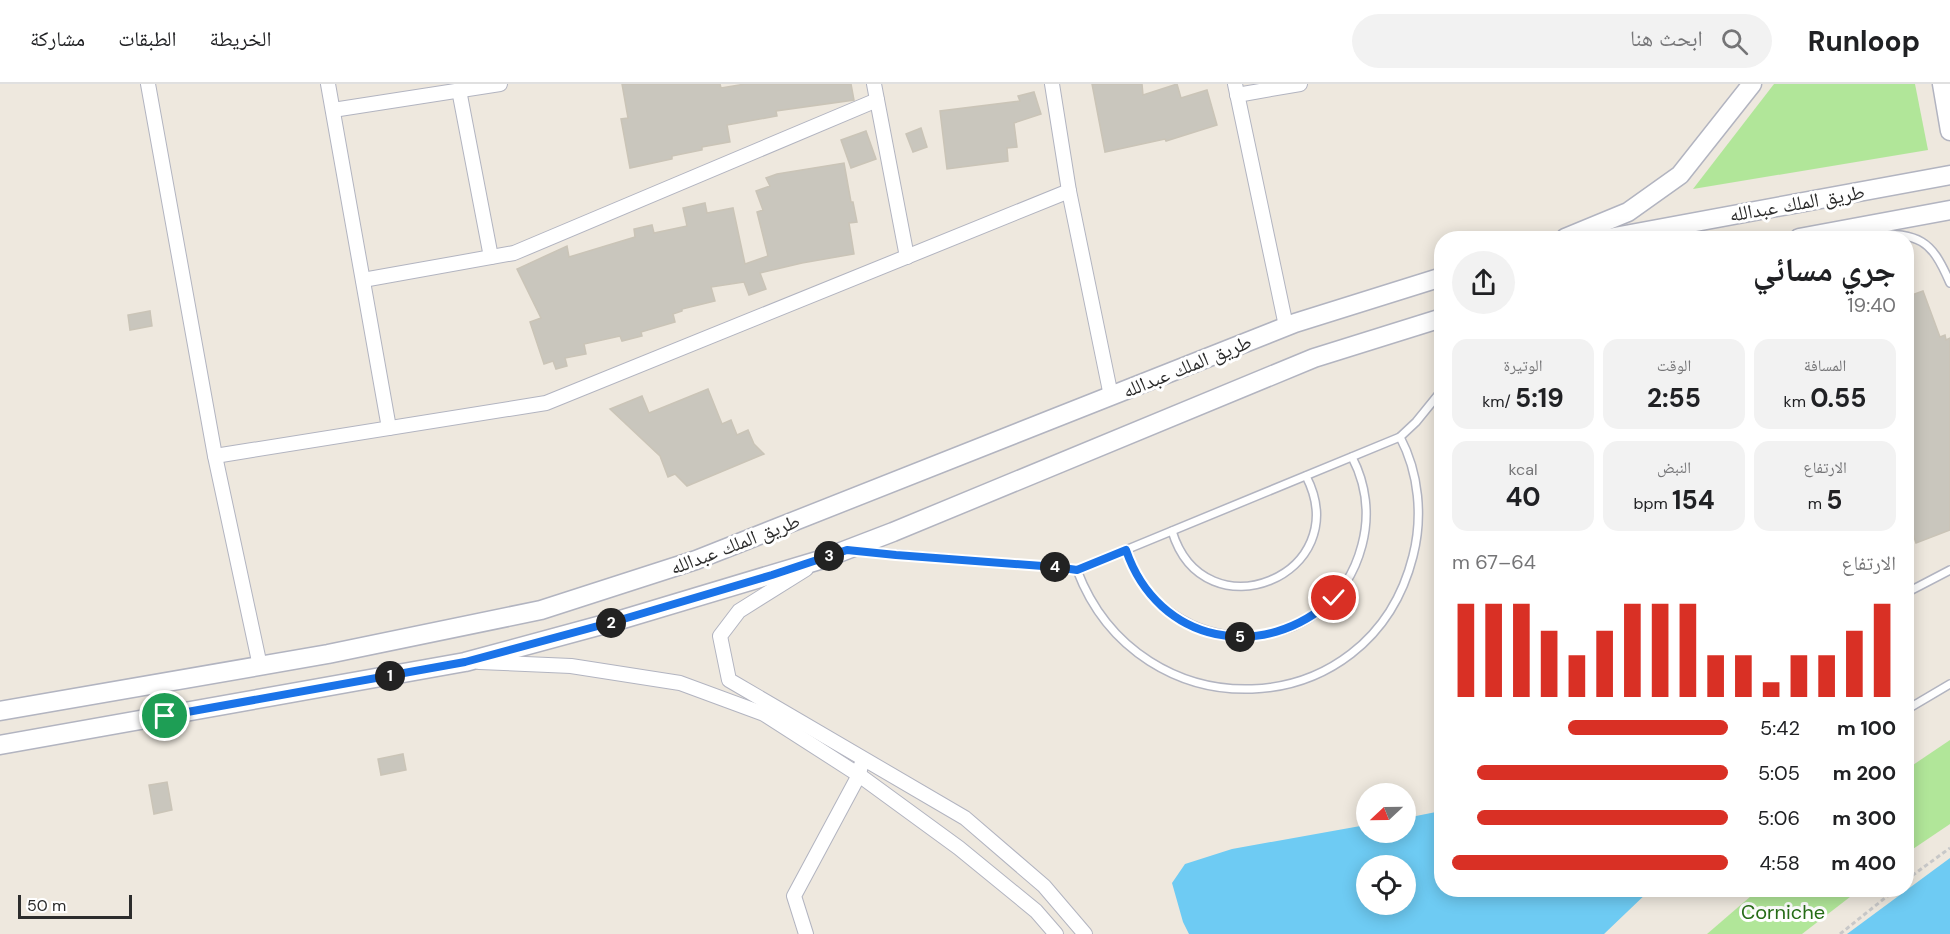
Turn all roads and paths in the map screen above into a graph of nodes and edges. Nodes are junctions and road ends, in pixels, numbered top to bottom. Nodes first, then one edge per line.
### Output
1 (148, 84) edge
2 (328, 84) edge
3 (500, 84) edge
4 (874, 84) edge
5 (1052, 84) edge
6 (1300, 84) edge
7 (1752, 84) edge
8 (1942, 84) edge
9 (459, 90) junction
10 (1236, 90) edge
11 (877, 100) junction
12 (333, 110) junction
13 (1950, 131) edge
14 (1950, 175) edge
15 (1069, 191) junction
16 (1950, 210) edge
17 (1844, 230) junction
18 (1582, 231) edge
19 (1646, 231) edge
20 (1838, 231) edge
21 (1855, 231) edge
22 (1914, 238) edge
23 (491, 257) junction
24 (907, 257) junction
25 (363, 280) junction
26 (1434, 280) edge
27 (1950, 283) edge
28 (1434, 320) edge
29 (1286, 326) junction
30 (1111, 396) junction
31 (1434, 400) edge
32 (389, 428) junction
33 (1400, 437) junction
34 (215, 456) junction
35 (1352, 457) junction
36 (1306, 476) junction
37 (1172, 531) junction
38 (847, 550) junction
39 (1126, 550) junction
40 (820, 560) junction
41 (1077, 570) junction
42 (1950, 570) edge
43 (1914, 588) edge
44 (465, 662) junction
45 (260, 666) junction
46 (1950, 684) edge
47 (1914, 705) edge
48 (0, 711) edge
49 (0, 745) edge
50 (863, 756) junction
51 (846, 766) junction
52 (859, 775) junction
53 (1950, 848) edge
54 (1914, 874) edge
55 (1886, 897) edge
56 (806, 934) edge
57 (1056, 934) edge
58 (1085, 934) edge
59 (1840, 934) edge

1 - 34 street
2 - 12 street
3 - 9 street
4 - 11 street
5 - 15 street
6 - 10 street
7 - 18 street
8 - 13 street
9 - 12 street
9 - 23 street
10 - 29 street
11 - 23 street
11 - 24 street
12 - 25 street
14 - 19 street, طريق الملك عبدالله
15 - 24 street
15 - 30 street
16 - 17 street, طريق الملك عبدالله
17 - 20 street, طريق الملك عبدالله
17 - 21 lane
22 - 27 lane
23 - 25 street
24 - 32 street
25 - 32 street
26 - 29 street, طريق الملك عبدالله
28 - 38 street, طريق الملك عبدالله
29 - 30 street, طريق الملك عبدالله
30 - 45 street, طريق الملك عبدالله
31 - 33 lane
32 - 34 street
33 - 35 lane
33 - 41 lane
34 - 45 street
35 - 36 lane
35 - 39 lane
36 - 37 lane
36 - 37 lane
37 - 39 lane
38 - 40 street, طريق الملك عبدالله
38 - 41 lane
39 - 41 lane
40 - 44 street, طريق الملك عبدالله
40 - 50 street
42 - 43 lane
44 - 49 street, طريق الملك عبدالله
44 - 51 street
45 - 48 street, طريق الملك عبدالله
46 - 47 lane
50 - 51 street
50 - 52 street
50 - 58 street
51 - 52 street
52 - 56 street
52 - 57 street
53 - 54 path
55 - 59 path

